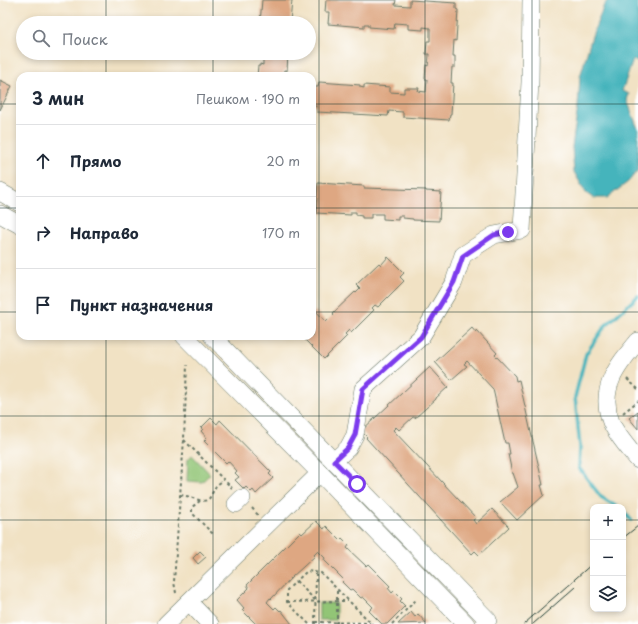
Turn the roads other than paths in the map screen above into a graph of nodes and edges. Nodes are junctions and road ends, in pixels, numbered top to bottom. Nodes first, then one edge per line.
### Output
1 (531, 0) edge
2 (0, 192) edge
3 (16, 201) edge
4 (0, 214) edge
5 (16, 223) edge
6 (188, 340) edge
7 (216, 340) edge
8 (638, 341) edge
9 (638, 460) edge
10 (334, 461) junction
11 (320, 473) junction
12 (182, 600) junction
13 (166, 624) edge
14 (210, 624) edge
15 (466, 624) edge
16 (484, 624) edge

1 - 10 street
2 - 3 street
4 - 5 street
6 - 11 street
7 - 10 street
8 - 9 street
10 - 16 street
11 - 12 street
11 - 15 street
12 - 13 street
12 - 14 street

